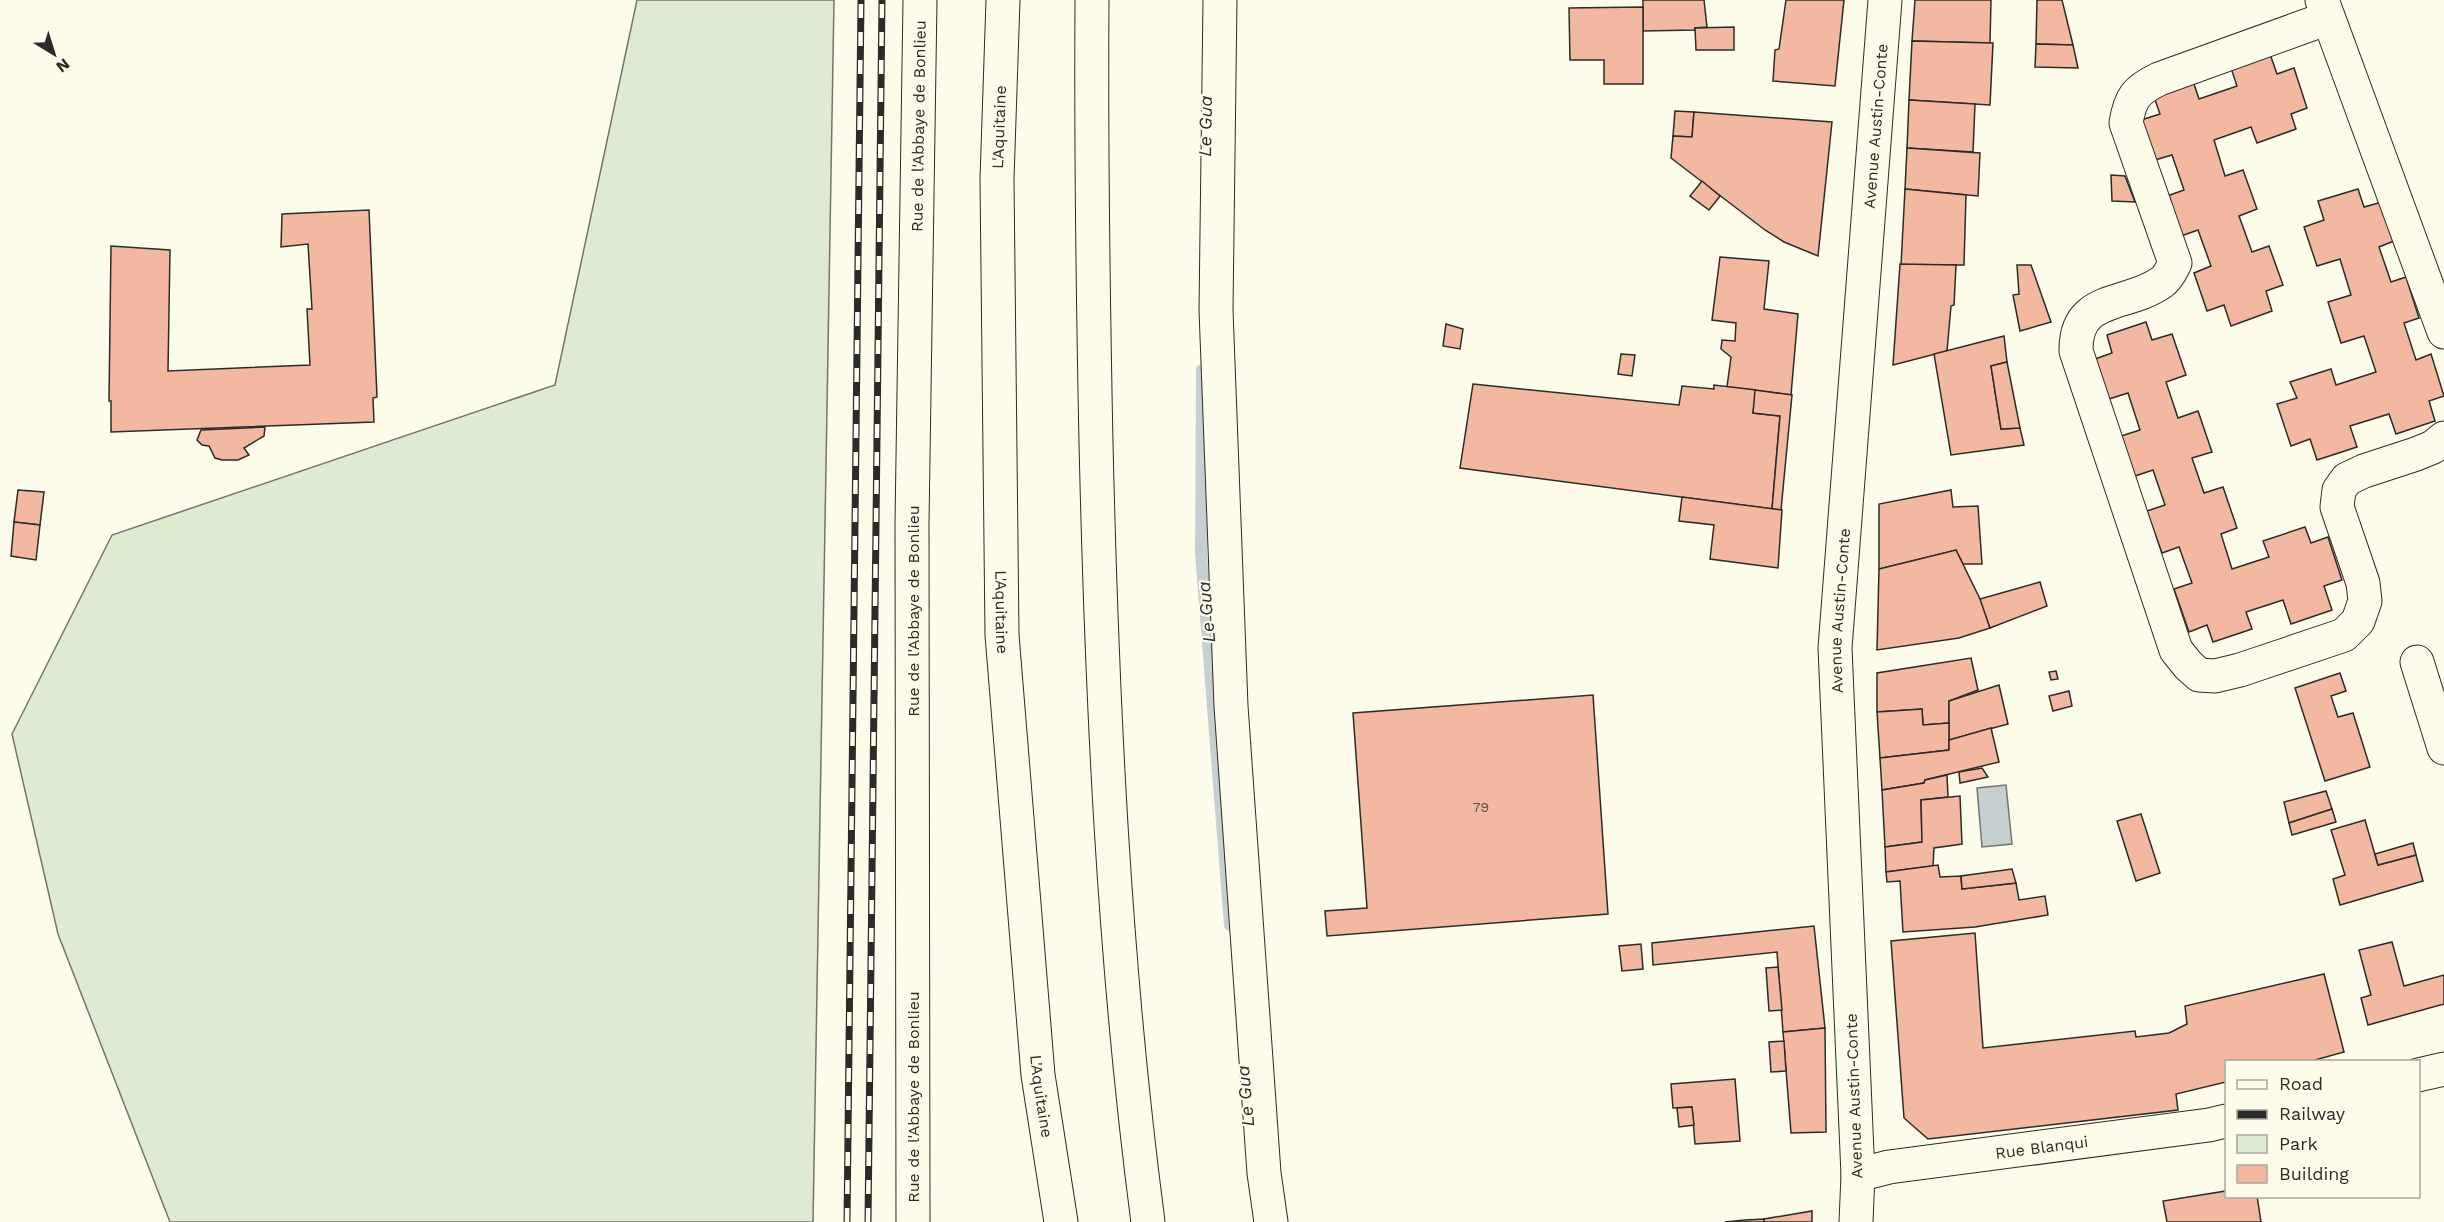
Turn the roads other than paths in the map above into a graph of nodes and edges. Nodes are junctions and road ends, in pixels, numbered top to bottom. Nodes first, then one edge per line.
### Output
1 (920, 0) edge
2 (1003, 0) edge
3 (1092, 0) edge
4 (1220, 0) edge
5 (1885, 0) edge
6 (2325, 9) edge
7 (2444, 332) edge
8 (2444, 438) edge
9 (2417, 662) dead end
10 (2444, 748) edge
11 (2444, 1069) edge
12 (2420, 1075) edge
13 (2225, 1121) edge
14 (1858, 1175) junction
15 (913, 1222) edge
16 (1061, 1222) edge
17 (1148, 1222) edge
18 (1271, 1222) edge
19 (1856, 1222) edge

1 - 15 main road, Rue de l'Abbaye de Bonlieu
2 - 16 main road, L'Aquitaine
3 - 17 main road
4 - 18 main road
5 - 14 main road, Avenue Austin-Conte
6 - 7 main road
6 - 8 main road
9 - 10 main road
11 - 12 main road
13 - 14 main road, Rue Blanqui
14 - 19 main road, Avenue Austin-Conte

